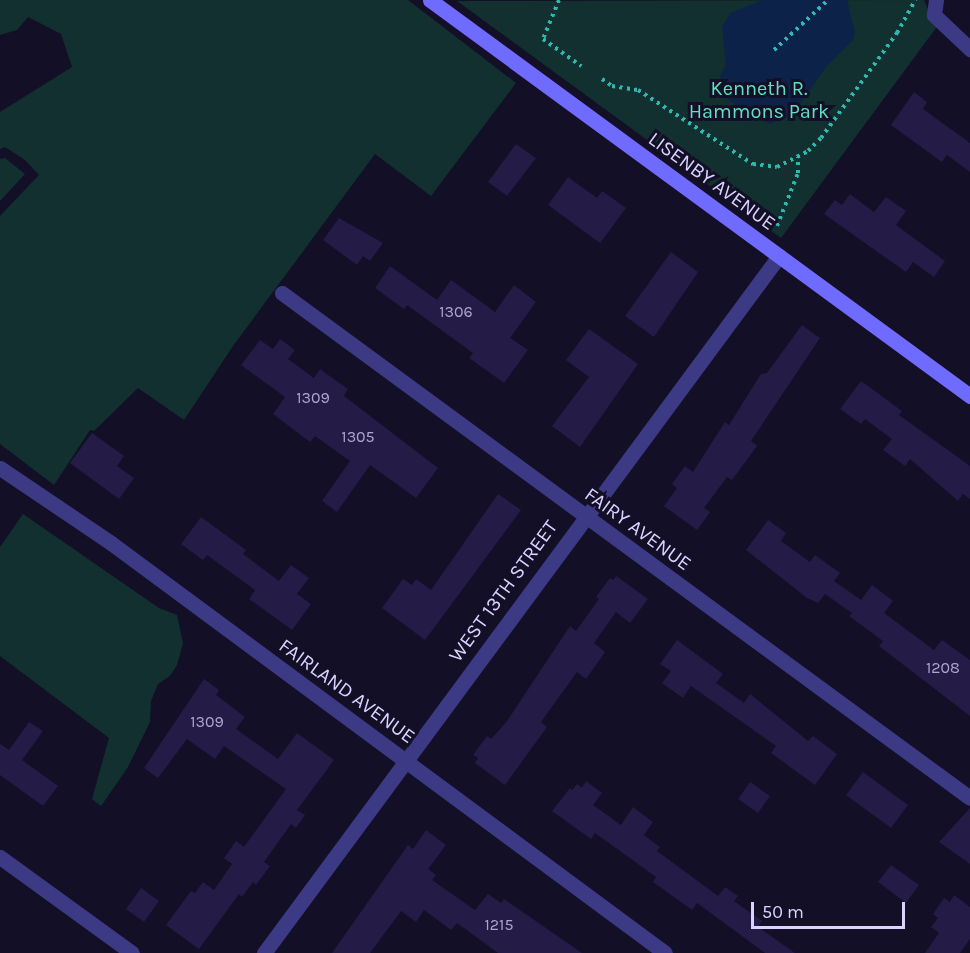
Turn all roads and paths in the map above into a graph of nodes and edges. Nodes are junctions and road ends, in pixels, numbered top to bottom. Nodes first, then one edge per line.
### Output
1 (429, 0) edge
2 (559, 0) edge
3 (828, 0) edge
4 (915, 0) edge
5 (935, 7) edge
6 (970, 49) edge
7 (774, 50) dead end
8 (581, 66) dead end
9 (602, 79) dead end
10 (798, 157) junction
11 (777, 226) dead end
12 (779, 256) junction
13 (282, 293) dead end
14 (970, 396) edge
15 (0, 468) edge
16 (584, 515) junction
17 (405, 760) junction
18 (970, 798) edge
19 (0, 857) edge
20 (132, 953) edge
21 (264, 953) edge
22 (665, 953) edge

1 - 12 main road, LISENBY AVENUE
2 - 8 path
3 - 7 path
4 - 10 path
5 - 6 street
9 - 10 path
10 - 11 path
12 - 14 main road, LISENBY AVENUE
12 - 16 street, WEST 13TH STREET
13 - 16 street, FAIRY AVENUE
15 - 17 street, FAIRLAND AVENUE
16 - 17 street, WEST 13TH STREET
16 - 18 street, FAIRY AVENUE
17 - 21 street, WEST 13TH STREET
17 - 22 street, FAIRLAND AVENUE
19 - 20 street

